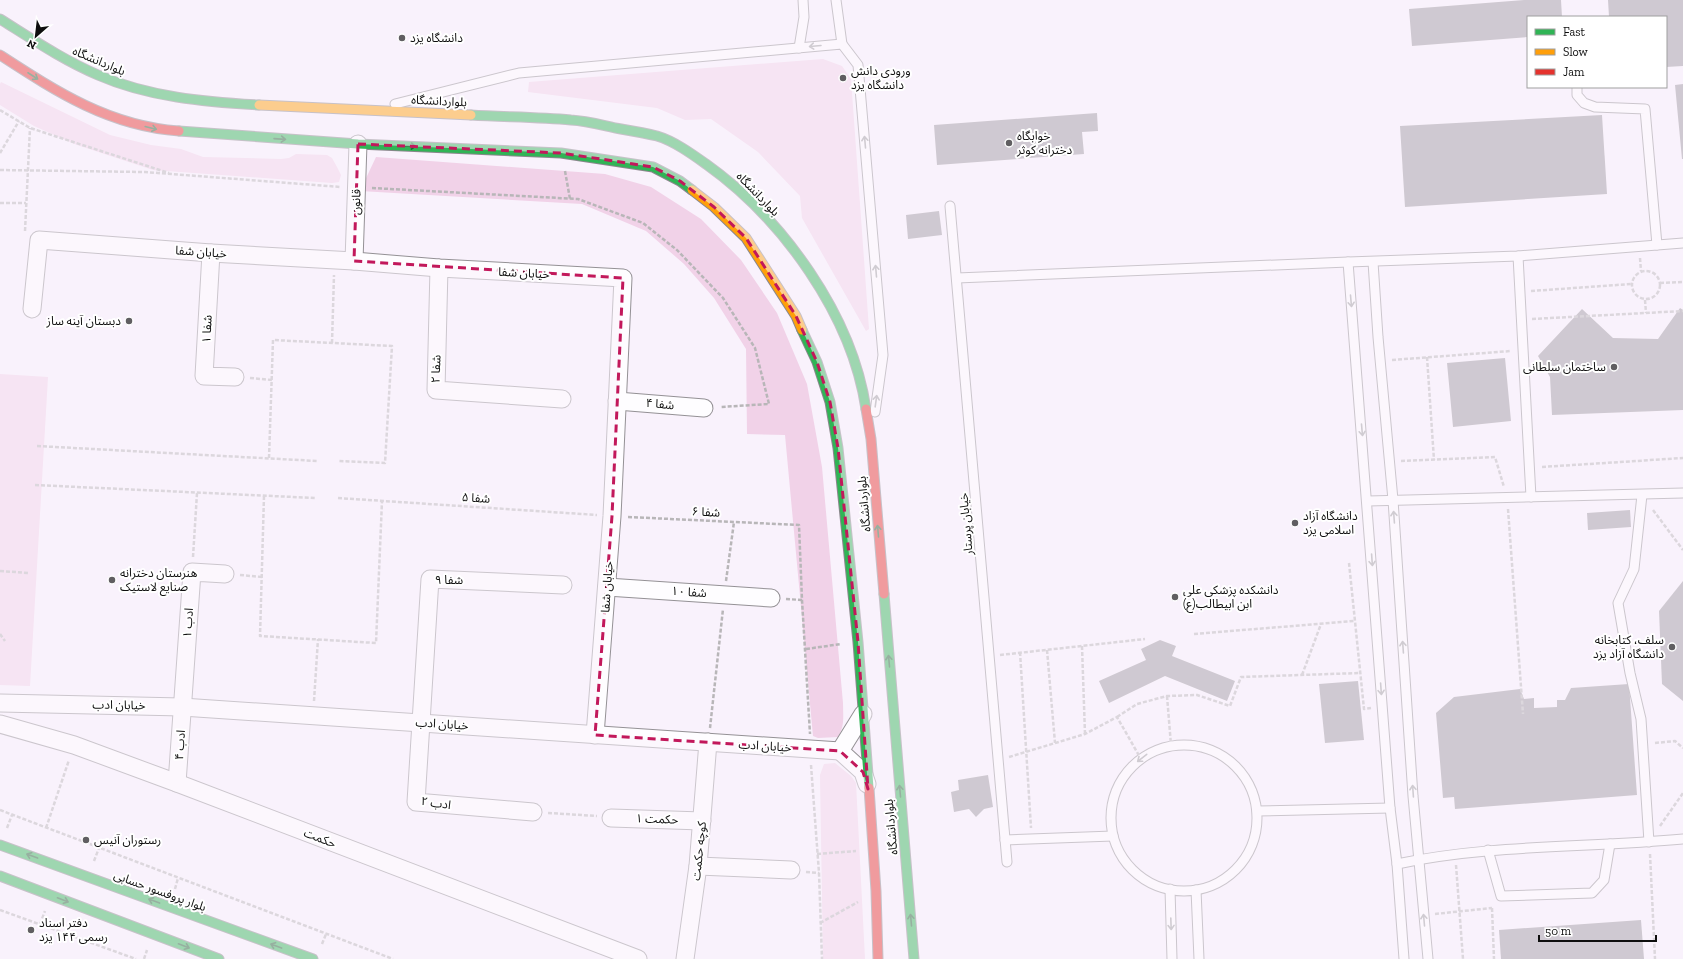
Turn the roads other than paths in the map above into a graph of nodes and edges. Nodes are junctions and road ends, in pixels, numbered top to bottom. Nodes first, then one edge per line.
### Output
1 (803, 0) edge
2 (836, 0) edge
3 (0, 19) edge
4 (842, 44) junction
5 (799, 48) junction
6 (0, 55) edge
7 (1577, 88) edge
8 (374, 109) junction
9 (358, 144) junction
10 (950, 206) dead end
11 (1683, 243) edge
12 (1658, 245) junction
13 (211, 253) junction
14 (1518, 256) junction
15 (354, 261) junction
16 (1348, 262) junction
17 (1373, 262) junction
18 (439, 268) junction
19 (957, 278) junction
20 (32, 309) dead end
21 (235, 377) road end
22 (562, 399) dead end
23 (617, 401) junction
24 (704, 408) dead end
25 (871, 439) junction
26 (1683, 493) edge
27 (1642, 495) junction
28 (1531, 497) junction
29 (1393, 500) junction
30 (1368, 501) junction
31 (224, 574) road end
32 (563, 584) dead end
33 (607, 587) junction
34 (771, 598) dead end
35 (0, 703) edge
36 (182, 707) junction
37 (863, 714) junction
38 (420, 723) junction
39 (0, 724) edge
40 (595, 735) junction
41 (708, 742) junction
42 (840, 751) junction
43 (177, 783) junction
44 (868, 789) junction
45 (1390, 808) junction
46 (1258, 811) junction
47 (533, 812) road end
48 (611, 818) road end
49 (702, 821) junction
50 (1113, 836) junction
51 (1683, 839) edge
52 (1005, 840) junction
53 (1649, 842) junction
54 (0, 844) edge
55 (1610, 844) junction
56 (1488, 850) junction
57 (1419, 860) junction
58 (1008, 862) dead end
59 (1397, 864) junction
60 (698, 866) junction
61 (791, 870) dead end
62 (0, 876) edge
63 (1170, 889) junction
64 (1196, 890) junction
65 (219, 959) edge
66 (313, 959) edge
67 (638, 959) edge
68 (685, 959) edge
69 (878, 959) edge
70 (914, 959) edge
71 (1172, 959) edge
72 (1199, 959) edge
73 (1404, 959) edge
74 (1428, 959) edge

1 - 5 lane
2 - 4 lane
3 - 8 main road, بلواردانشگاه
4 -> 5 lane
25 -> 4 lane
5 - 8 lane
6 -> 9 main road, بلواردانشگاه
7 - 12 lane
8 - 25 main road, بلواردانشگاه
9 - 15 street, قانون
9 -> 37 main road, بلواردانشگاه
10 - 19 lane, خیابان پرستار
11 - 12 lane
12 - 14 lane
13 - 15 street, خیابان شفا
13 - 20 street, خیابان شفا
13 - 21 street, شفا ۱
14 - 17 lane
14 - 28 lane
15 - 18 street, خیابان شفا
16 - 17 lane
16 - 19 lane
16 -> 30 lane
17 - 29 lane
18 - 22 street, شفا ۲
18 - 23 street, خیابان شفا
19 - 52 lane, خیابان پرستار
23 - 24 street, شفا ۴
23 - 33 street, خیابان شفا
70 -> 25 main road, بلواردانشگاه
26 - 27 lane
27 - 28 lane
27 - 53 lane
28 - 29 lane
29 - 30 lane
57 -> 29 lane
30 -> 45 lane
31 - 36 street, ادب ۱
32 - 38 street, شفا ۹
33 - 34 street, شفا ۱۰
33 - 40 street, خیابان شفا
35 - 36 street, خیابان ادب
36 - 38 street, خیابان ادب
36 - 43 street, ادب ۴
37 - 42 street
37 - 44 main road, بلواردانشگاه
38 - 40 street, خیابان ادب
38 - 47 street, ادب ۲
39 - 43 street, حکمت
40 - 41 street, خیابان ادب
41 - 42 street, خیابان ادب
41 - 49 street, کوچه حکمت
42 - 44 street
43 - 67 street, حکمت
44 - 69 main road, بلواردانشگاه
45 - 46 lane
45 - 59 lane
46 -> 50 lane
46 - 64 lane
48 - 49 street, حکمت ۱
49 - 60 street, کوچه حکمت
50 - 52 lane
50 - 63 lane
51 - 53 lane
52 - 58 lane, خیابان پرستار
53 - 55 lane
66 -> 54 main road, بلوار پروفسور حسابی
55 - 56 lane
55 - 56 lane
56 - 57 lane
57 - 59 lane
74 -> 57 lane
59 - 73 lane
60 - 61 street
60 - 68 street, کوچه حکمت
62 -> 65 main road
63 - 64 lane
63 -> 71 lane
64 - 72 lane

